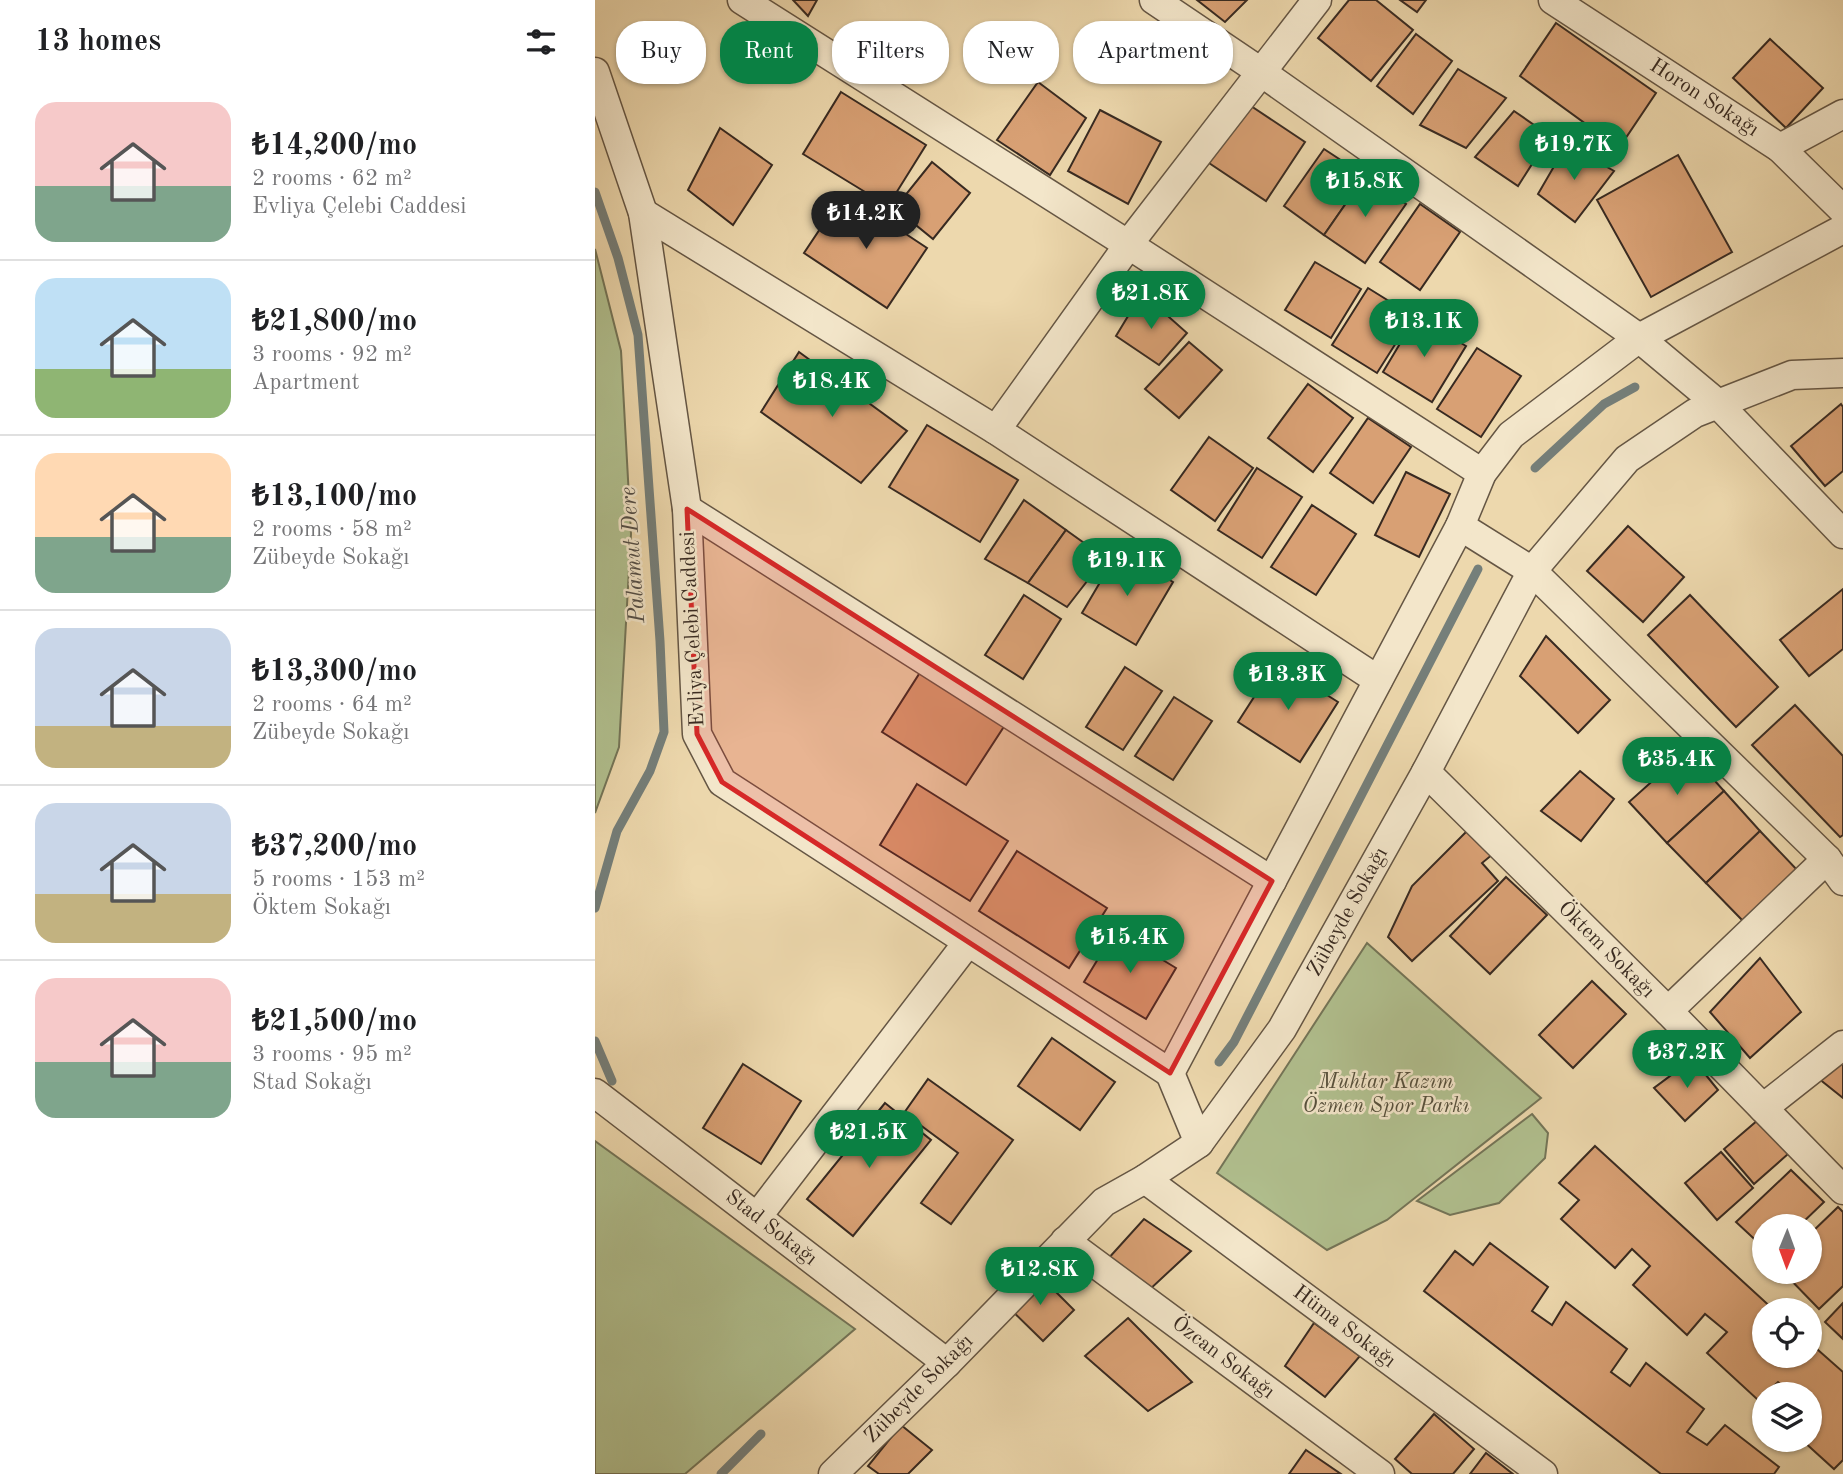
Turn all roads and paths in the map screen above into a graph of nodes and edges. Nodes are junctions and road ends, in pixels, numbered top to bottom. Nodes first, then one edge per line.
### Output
1 (742, 0) edge
2 (1154, 0) edge
3 (1317, 0) edge
4 (1553, 0) edge
5 (1591, 10) edge
6 (595, 72) edge
7 (1261, 72) junction
8 (1843, 114) edge
9 (1780, 148) junction
10 (1843, 210) edge
11 (643, 214) junction
12 (1843, 229) edge
13 (1129, 245) junction
14 (1639, 338) junction
15 (1843, 373) edge
16 (1718, 404) junction
17 (996, 430) junction
18 (1482, 473) junction
19 (687, 509) junction
20 (1460, 526) junction
21 (1843, 534) edge
22 (1532, 571) junction
23 (1378, 680) junction
24 (1426, 772) junction
25 (1826, 859) junction
26 (1272, 881) junction
27 (1843, 881) edge
28 (968, 942) junction
29 (1668, 1011) junction
30 (1843, 1045) edge
31 (1170, 1073) junction
32 (595, 1093) edge
33 (1763, 1108) junction
34 (1199, 1143) junction
35 (1145, 1179) junction
36 (1843, 1190) edge
37 (757, 1217) junction
38 (1065, 1241) junction
39 (947, 1363) junction
40 (833, 1474) edge
41 (1380, 1474) edge
42 (1543, 1474) edge

1 - 13 street
2 - 7 street
3 - 7 street
4 - 5 street, Horon Sokağı
5 - 9 street, Horon Sokağı
6 - 11 street, Evliya Çelebi Caddesi
7 - 13 street
7 - 14 street
8 - 9 street
9 - 10 street, Horon Sokağı
11 - 17 street
11 - 19 street, Evliya Çelebi Caddesi
12 - 14 street
13 - 17 street
13 - 18 street
14 - 16 street
14 - 18 street
15 - 16 street, Zübeyde Sokağı
16 - 21 street
16 - 22 street, Zübeyde Sokağı
17 - 23 street
18 - 20 street
19 - 26 street
19 - 28 street, Evliya Çelebi Caddesi
20 - 22 street
20 - 23 street
22 - 24 street, Zübeyde Sokağı
22 - 25 street
23 - 26 street
24 - 29 street, Öktem Sokağı
24 - 34 street, Zübeyde Sokağı
25 - 27 street
25 - 29 street
26 - 31 street
28 - 31 street, Evliya Çelebi Caddesi
28 - 37 street
29 - 33 street, Öktem Sokağı
30 - 33 street
31 - 34 street
32 - 37 street, Stad Sokağı
33 - 36 street, Öktem Sokağı
34 - 35 street, Zübeyde Sokağı
35 - 38 street, Zübeyde Sokağı
35 - 42 street, Hüma Sokağı
37 - 39 street, Stad Sokağı
38 - 39 street, Zübeyde Sokağı
38 - 41 street, Özcan Sokağı
39 - 40 street, Zübeyde Sokağı

